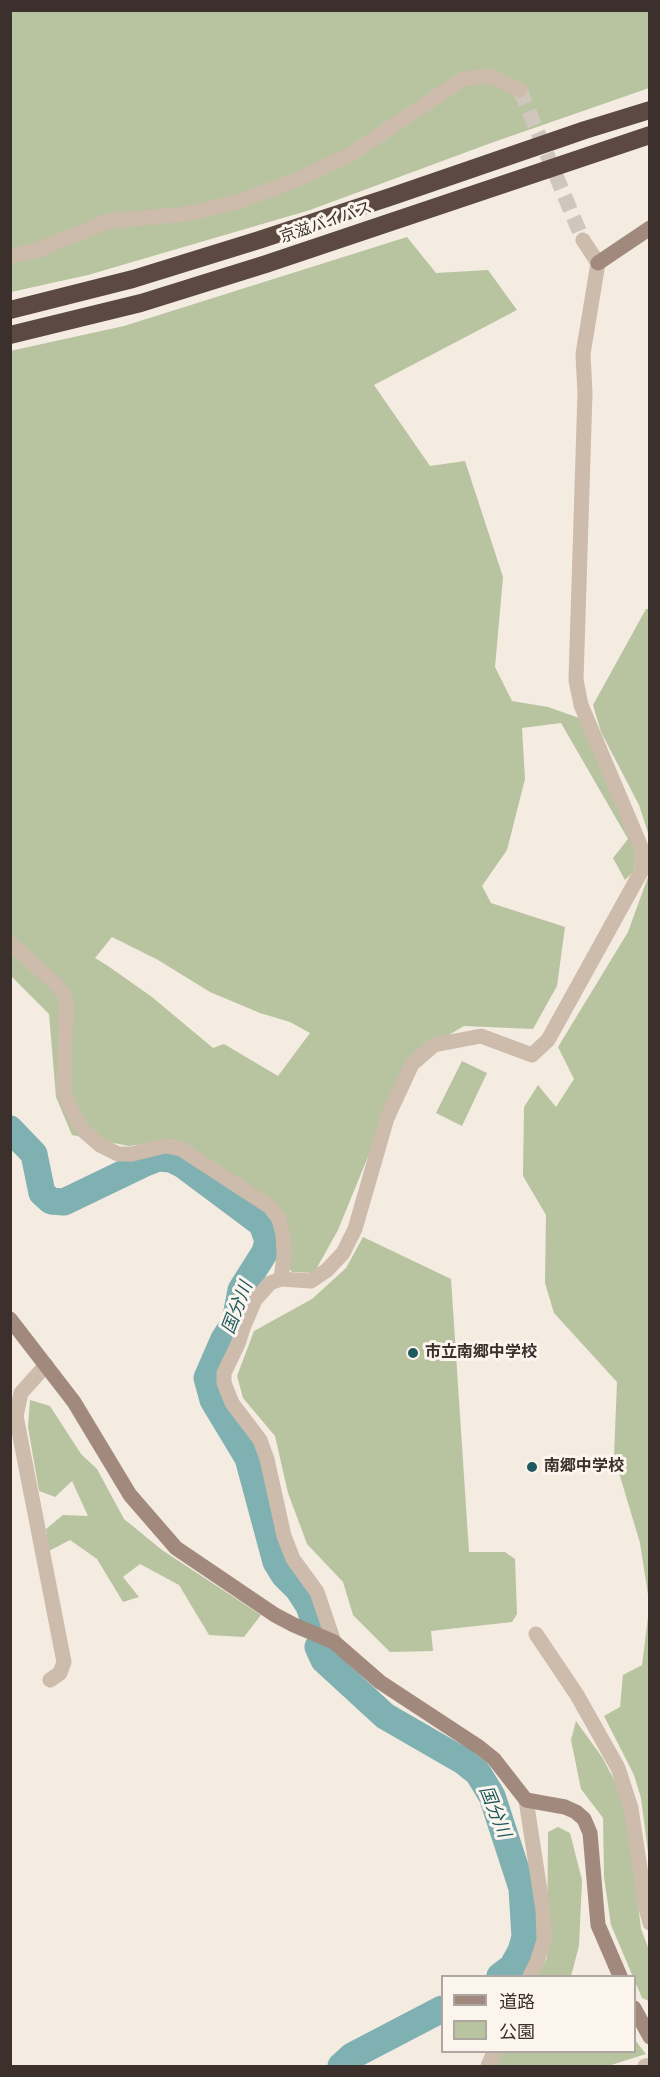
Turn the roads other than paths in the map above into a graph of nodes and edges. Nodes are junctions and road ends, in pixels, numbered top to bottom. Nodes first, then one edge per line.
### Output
1 (520, 90) tunnel mouth
2 (650, 110) edge
3 (650, 135) edge
4 (650, 228) edge
5 (583, 240) tunnel mouth
6 (10, 256) edge
7 (598, 263) junction
8 (10, 310) edge
9 (10, 335) edge
10 (10, 943) edge
11 (281, 1279) junction
12 (10, 1319) edge
13 (46, 1365) junction
14 (536, 1634) dead end
15 (333, 1642) junction
16 (50, 1680) dead end
17 (526, 1800) junction
18 (650, 1923) edge
19 (531, 1975) edge
20 (619, 1975) edge
21 (636, 2012) edge
22 (650, 2037) edge
23 (494, 2053) edge
24 (488, 2067) edge

1 - 6 street
2 - 8 highway, 京滋バイパス
3 - 9 highway, 京滋バイパス
4 - 7 street
5 - 7 street
7 - 11 street
10 - 11 street
11 - 15 street
12 - 13 street
13 - 15 street
13 - 16 street
14 - 18 street
15 - 17 street
17 - 19 street
17 - 20 street
21 - 22 street
23 - 24 street

